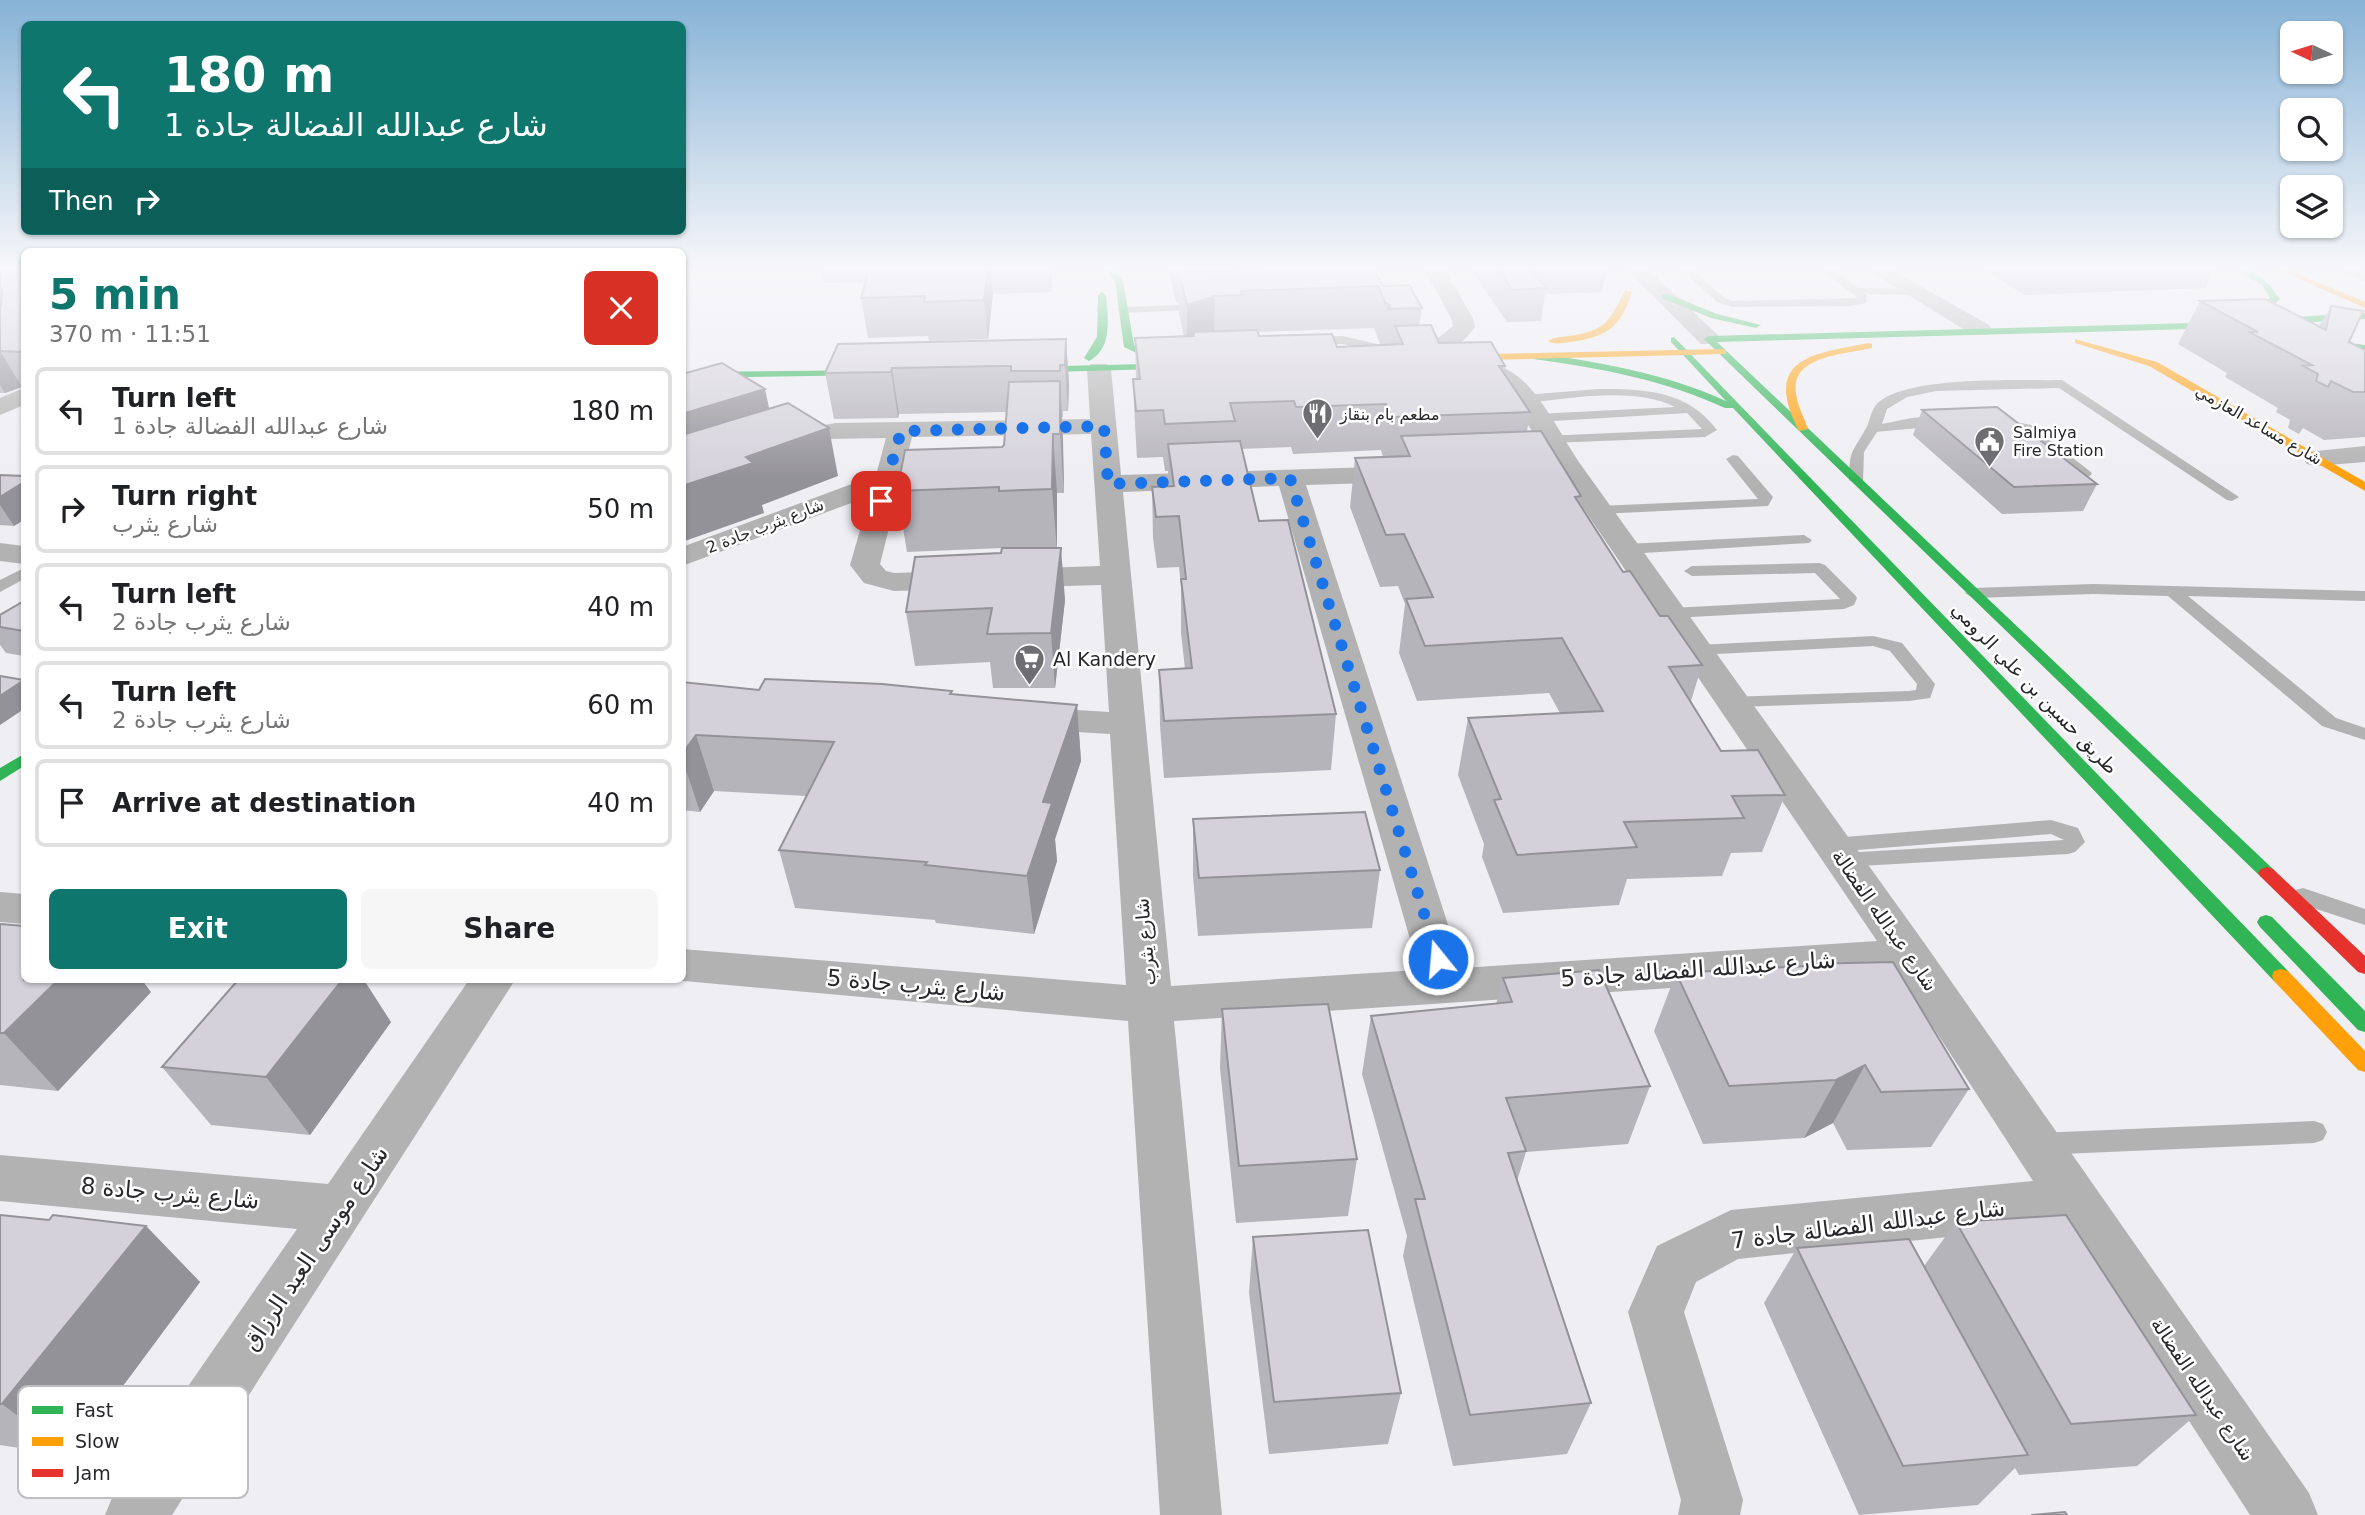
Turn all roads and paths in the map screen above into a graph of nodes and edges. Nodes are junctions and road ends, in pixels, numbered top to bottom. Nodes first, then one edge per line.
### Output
1 (1103, 338) edge
2 (1128, 338) edge
3 (1454, 338) edge
4 (1577, 338) edge
5 (1671, 338) edge
6 (1708, 338) edge
7 (1830, 338) edge
8 (2147, 338) junction
9 (2154, 338) edge
10 (2295, 339) edge
11 (2076, 341) junction
12 (1716, 345) junction
13 (1295, 346) edge
14 (1869, 346) junction
15 (1680, 347) junction
16 (2365, 348) edge
17 (1534, 350) junction
18 (1436, 353) junction
19 (1150, 356) junction
20 (705, 358) dead end
21 (1358, 361) edge
22 (1094, 363) junction
23 (686, 364) edge
24 (2153, 364) junction
25 (1006, 365) edge
26 (888, 367) edge
27 (735, 369) junction
28 (686, 375) edge
29 (688, 386) edge
30 (21, 397) edge
31 (0, 408) edge
32 (21, 410) edge
33 (1690, 410) junction
34 (1747, 416) junction
35 (1961, 422) edge
36 (1988, 423) edge
37 (1104, 426) junction
38 (1803, 429) junction
39 (1873, 429) junction
40 (901, 431) junction
41 (1544, 438) junction
42 (756, 453) edge
43 (2365, 454) edge
44 (2316, 458) junction
45 (1732, 459) dead end
46 (1429, 473) edge
47 (2085, 473) edge
48 (1290, 478) junction
49 (887, 480) junction
50 (1856, 480) junction
51 (1108, 484) junction
52 (2365, 487) edge
53 (2232, 497) dead end
54 (1599, 510) junction
55 (1900, 523) junction
56 (1851, 525) junction
57 (1804, 540) dead end
58 (1626, 549) junction
59 (0, 552) edge
60 (21, 555) edge
61 (686, 555) edge
62 (1692, 571) dead end
63 (21, 574) edge
64 (1116, 575) junction
65 (0, 586) edge
66 (2172, 591) junction
67 (1973, 593) junction
68 (2365, 596) edge
69 (1672, 614) junction
70 (1698, 650) junction
71 (1734, 701) junction
72 (988, 715) edge
73 (1127, 724) junction
74 (2365, 734) edge
75 (21, 761) edge
76 (0, 776) edge
77 (2097, 784) junction
78 (2165, 831) dead end
79 (1838, 853) junction
80 (2288, 892) junction
81 (0, 907) edge
82 (21, 909) edge
83 (2258, 914) dead end
84 (2365, 917) edge
85 (1910, 956) junction
86 (686, 965) edge
87 (2365, 967) edge
88 (491, 983) edge
89 (1446, 986) junction
90 (1150, 1005) junction
91 (2365, 1024) edge
92 (2365, 1064) edge
93 (2314, 1132) dead end
94 (2038, 1144) junction
95 (0, 1178) edge
96 (2077, 1200) junction
97 (341, 1209) junction
98 (222, 1386) edge
99 (147, 1498) edge
100 (136, 1515) edge
101 (1191, 1515) edge
102 (1709, 1515) edge
103 (2287, 1515) edge

1 - 22 main road
2 - 19 main road
3 - 18 street
4 - 17 main road
5 - 15 street
6 - 12 street
7 - 12 main road
8 - 9 main road
8 - 11 main road
8 - 24 main road
10 - 16 main road
11 - 14 main road
11 - 24 main road, شارع مساعد العازمي
12 - 14 main road
12 - 15 main road
12 - 38 main road, طريق حسين بن علي الرومي
13 - 21 main road
14 - 38 main road
15 - 17 main road
15 - 34 main road, طريق حسين بن علي الرومي
17 - 18 main road
17 - 34 main road
18 - 41 street, شارع عبدالله الفضالة
19 - 22 main road
19 - 22 main road
20 - 27 main road
22 - 25 main road
22 - 37 street, شارع يثرب
23 - 27 main road
24 - 44 main road, شارع مساعد العازمي
26 - 27 main road
27 - 28 main road
27 - 29 main road
30 - 31 street
31 - 32 street
33 - 41 lane
33 - 41 lane
33 - 41 lane
34 - 56 main road, طريق حسين بن علي الرومي
35 - 39 lane
36 - 47 lane
37 - 40 street
37 - 51 street, شارع يثرب
38 - 50 main road, طريق حسين بن علي الرومي
39 - 50 lane
39 - 53 lane
40 - 42 street
40 - 49 street
41 - 54 street, شارع عبدالله الفضالة
43 - 44 street
44 - 52 main road, شارع مساعد العازمي
45 - 54 lane
46 - 48 street
48 - 51 street
48 - 89 street
49 - 61 street, شارع يثرب جادة 2
49 - 64 street
50 - 55 main road, طريق حسين بن علي الرومي
51 - 64 street, شارع يثرب
54 - 58 street, شارع عبدالله الفضالة
55 - 56 main road
55 - 67 main road, طريق حسين بن علي الرومي
56 - 77 main road, طريق حسين بن علي الرومي
57 - 58 lane
58 - 69 street, شارع عبدالله الفضالة
59 - 60 street
62 - 69 lane
63 - 65 lane
64 - 73 street, شارع يثرب
66 - 67 lane
66 - 68 lane
66 - 74 lane
67 - 80 main road, طريق حسين بن علي الرومي
69 - 70 street, شارع عبدالله الفضالة
70 - 71 street, شارع عبدالله الفضالة
70 - 71 lane
71 - 79 street, شارع عبدالله الفضالة
72 - 73 street
73 - 90 street, شارع يثرب
75 - 76 main road
77 - 78 main road
77 - 92 main road, طريق حسين بن علي الرومي
79 - 79 lane
79 - 85 street, شارع عبدالله الفضالة
80 - 84 lane
80 - 87 main road, طريق حسين بن علي الرومي
81 - 82 street
83 - 91 main road
85 - 89 street, شارع عبدالله الفضالة جادة 5
85 - 94 street, شارع عبدالله الفضالة
86 - 90 street, شارع يثرب جادة 5
88 - 97 street, شارع موسى العبد الرزاق
89 - 90 street, شارع عبدالله الفضالة جادة 5
90 - 101 street, شارع يثرب
93 - 94 lane
94 - 96 street, شارع عبدالله الفضالة
95 - 97 street, شارع يثرب جادة 8
96 - 102 street, شارع عبدالله الفضالة جادة 7
96 - 103 street, شارع عبدالله الفضالة
97 - 98 street, شارع موسى العبد الرزاق
99 - 100 street, شارع موسى العبد الرزاق

